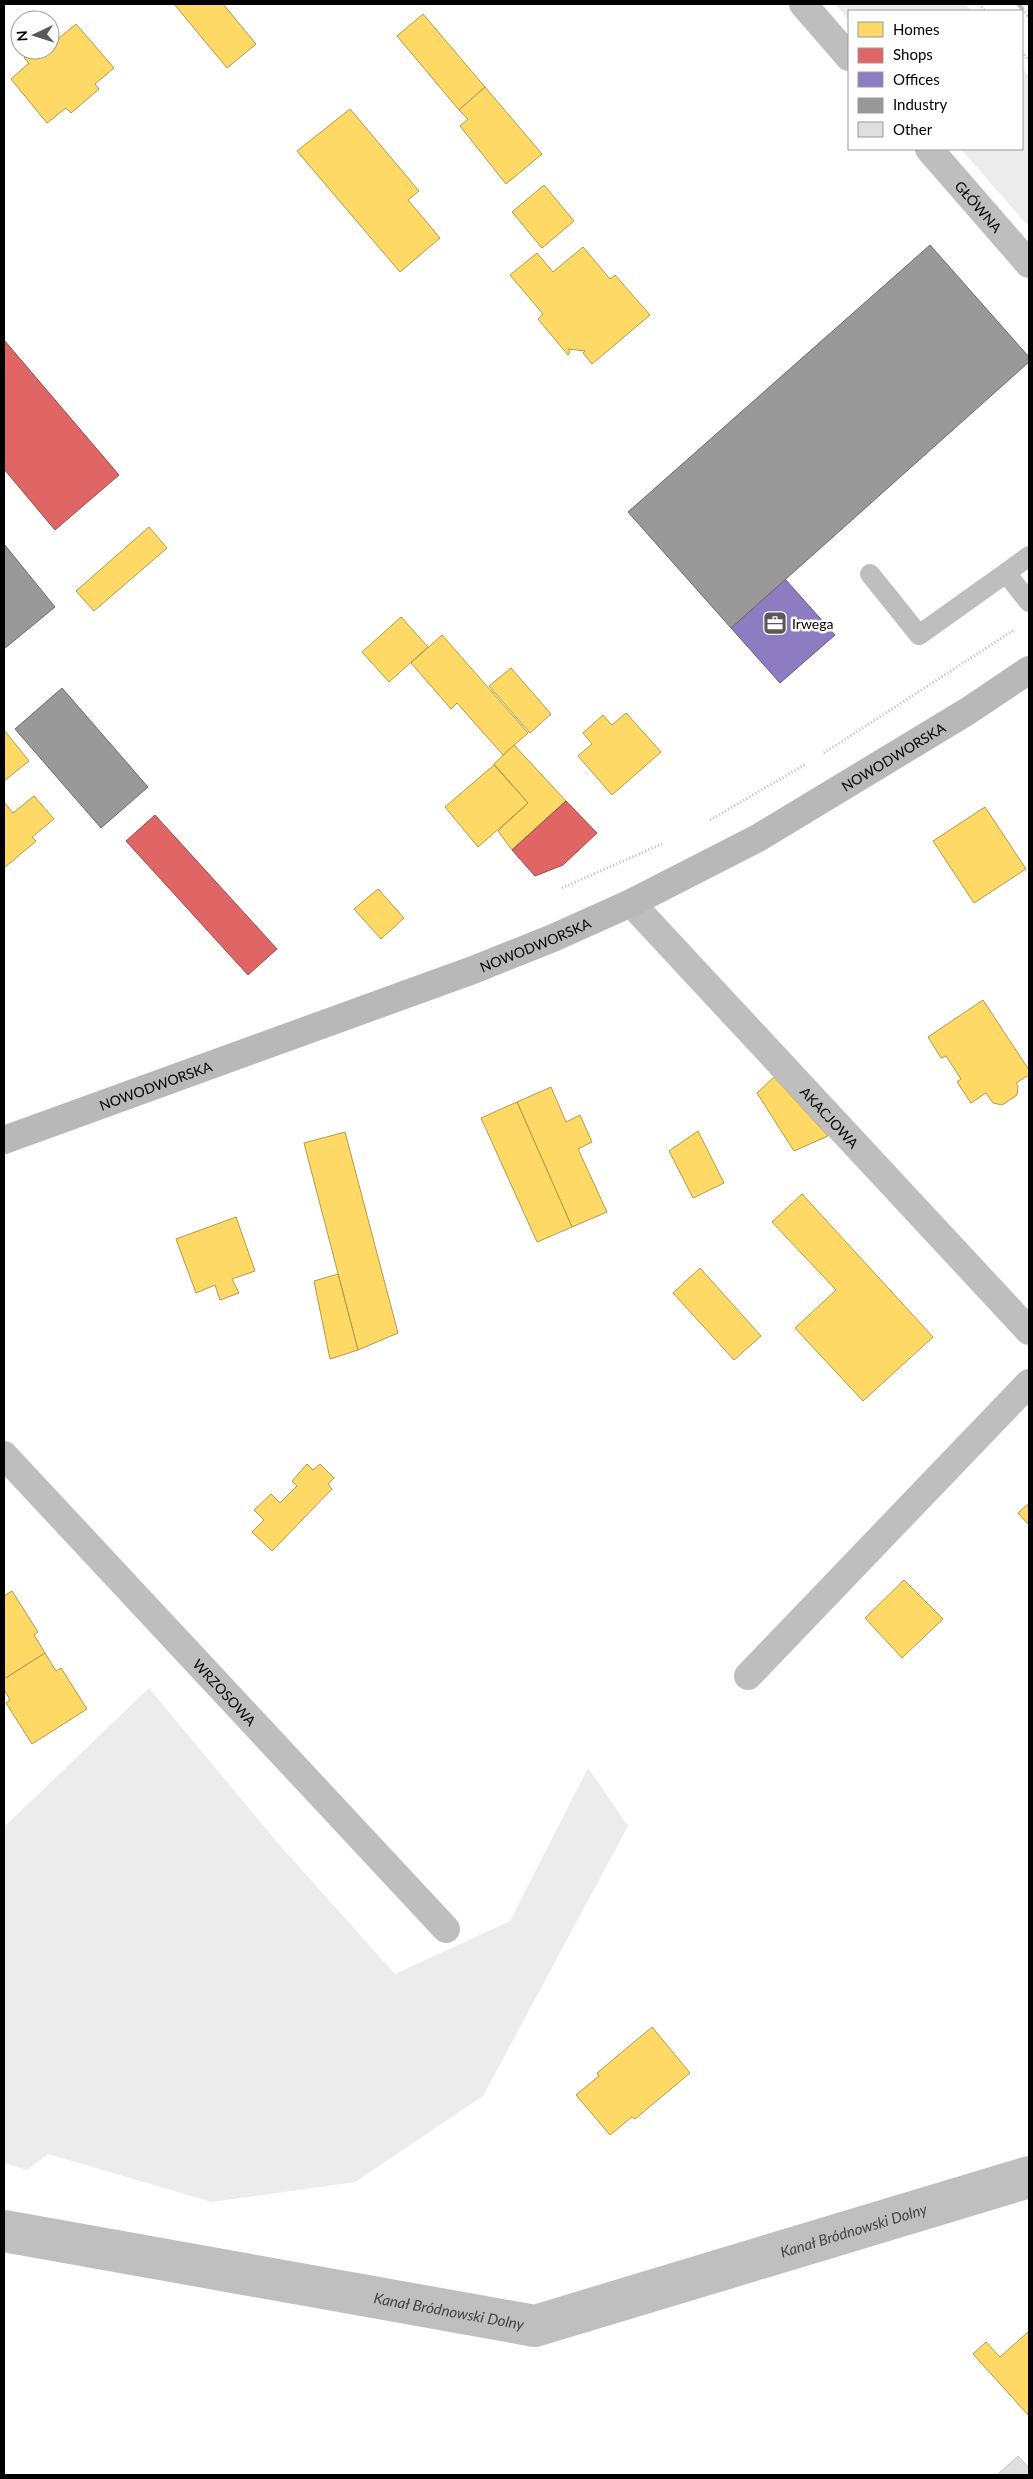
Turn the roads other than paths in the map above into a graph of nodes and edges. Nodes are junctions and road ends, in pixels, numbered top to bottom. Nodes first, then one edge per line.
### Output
1 (803, 4) edge
2 (848, 56) edge
3 (930, 150) edge
4 (1029, 264) edge
5 (1029, 556) edge
6 (1006, 573) junction
7 (870, 574) dead end
8 (1029, 602) edge
9 (1029, 670) edge
10 (632, 903) junction
11 (4, 1140) edge
12 (1029, 1331) edge
13 (1029, 1383) edge
14 (4, 1455) edge
15 (748, 1676) dead end
16 (446, 1929) dead end

1 - 2 street
3 - 4 street, GŁÓWNA
5 - 6 lane
6 - 7 lane
6 - 8 lane
9 - 10 main road, NOWODWORSKA
10 - 11 main road, NOWODWORSKA
10 - 12 street, AKACJOWA
13 - 15 street
14 - 16 street, WRZOSOWA

